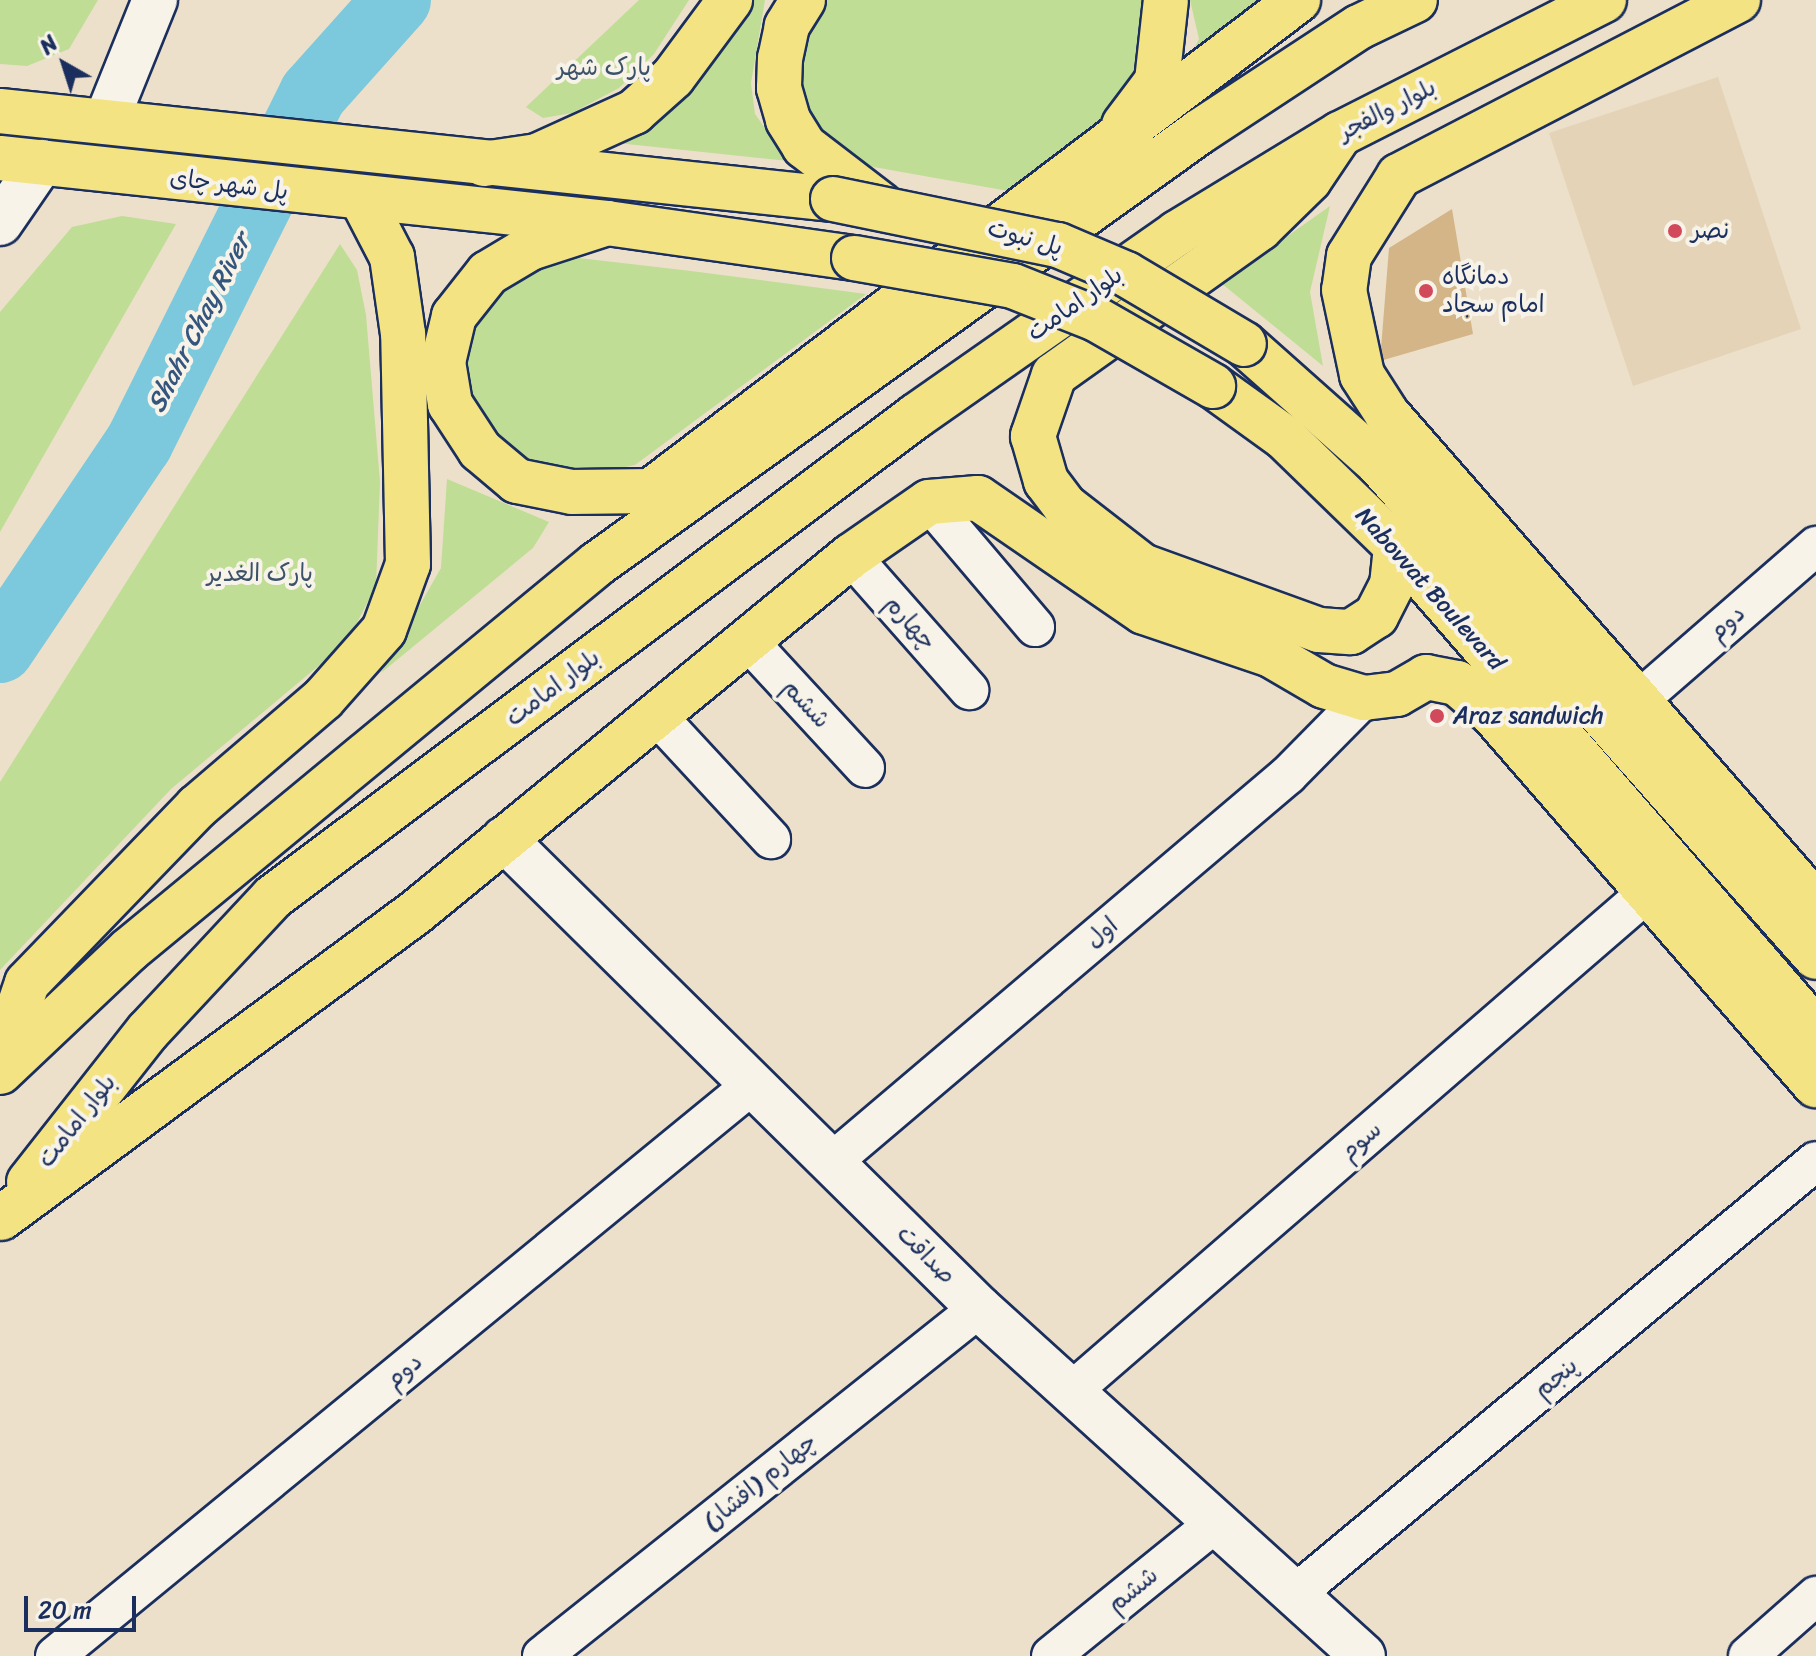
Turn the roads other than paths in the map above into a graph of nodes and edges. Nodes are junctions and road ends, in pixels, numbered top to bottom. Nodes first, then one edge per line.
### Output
1 (155, 0) edge
2 (730, 0) edge
3 (803, 0) edge
4 (1166, 0) edge
5 (1298, 0) edge
6 (1415, 0) edge
7 (1604, 0) edge
8 (1738, 0) edge
9 (0, 111) edge
10 (106, 121) junction
11 (1340, 134) junction
12 (1112, 139) junction
13 (21, 160) edge
14 (484, 164) junction
15 (363, 201) junction
16 (883, 206) junction
17 (0, 223) edge
18 (607, 223) junction
19 (1177, 233) joint
20 (1244, 344) joint
21 (1213, 386) joint
22 (651, 491) junction
23 (929, 502) junction
24 (1396, 546) junction
25 (1816, 546) edge
26 (851, 556) junction
27 (597, 564) junction
28 (1035, 627) dead end
29 (747, 640) junction
30 (969, 690) dead end
31 (1364, 698) junction
32 (1639, 700) junction
33 (657, 716) junction
34 (865, 768) dead end
35 (504, 839) junction
36 (771, 839) dead end
37 (1649, 891) junction
38 (1816, 904) edge
39 (1816, 957) edge
40 (1816, 1030) edge
41 (0, 1062) edge
42 (0, 1072) edge
43 (752, 1085) junction
44 (1816, 1085) edge
45 (833, 1161) junction
46 (1816, 1161) edge
47 (0, 1218) edge
48 (979, 1308) junction
49 (1073, 1390) junction
50 (1215, 1523) junction
51 (1295, 1594) junction
52 (1816, 1596) edge
53 (55, 1656) edge
54 (542, 1656) edge
55 (1051, 1656) edge
56 (1363, 1656) edge
57 (1748, 1656) edge

1 - 10 street
2 - 14 main road
3 - 16 main road
4 - 12 main road
5 - 12 main road
6 - 27 main road
7 - 11 main road, بلوار والفجر
8 - 32 main road
9 - 10 main road, پل شهر چای
10 - 14 main road, پل شهر چای
11 - 19 main road, بلوار والفجر
11 - 24 main road
12 - 22 main road
13 - 15 main road, پل شهر چای
13 - 17 street
14 - 16 main road, پل نبوت, bridge
15 - 18 main road, پل شهر چای
15 - 41 main road
16 - 20 main road, پل نبوت, bridge
18 - 21 main road, پل نبوت, bridge
18 - 22 main road
19 - 47 main road, بلوار امامت
20 - 39 main road, Nabovvat Boulevard
21 - 24 main road, Nabovvat Boulevard
22 - 27 main road
23 - 26 main road
23 - 28 street
23 - 31 main road
24 - 40 main road, Nabovvat Boulevard
25 - 32 street, دوم
26 - 29 main road
26 - 30 street, چهارم
27 - 42 main road
29 - 33 main road
29 - 34 street, ششم
31 - 37 main road
31 - 45 street, اول
32 - 38 main road
33 - 35 main road
33 - 36 street
35 - 43 street, صداقت
35 - 47 main road
37 - 44 main road
37 - 49 street, سوم
43 - 45 street, صداقت
43 - 53 street, دوم
45 - 48 street, صداقت
46 - 51 street, پنجم
48 - 49 street, صداقت
48 - 54 street, چهارم (افشار)
49 - 50 street, صداقت
50 - 51 street, صداقت
50 - 55 street, ششم
51 - 56 street, صداقت
52 - 57 street

